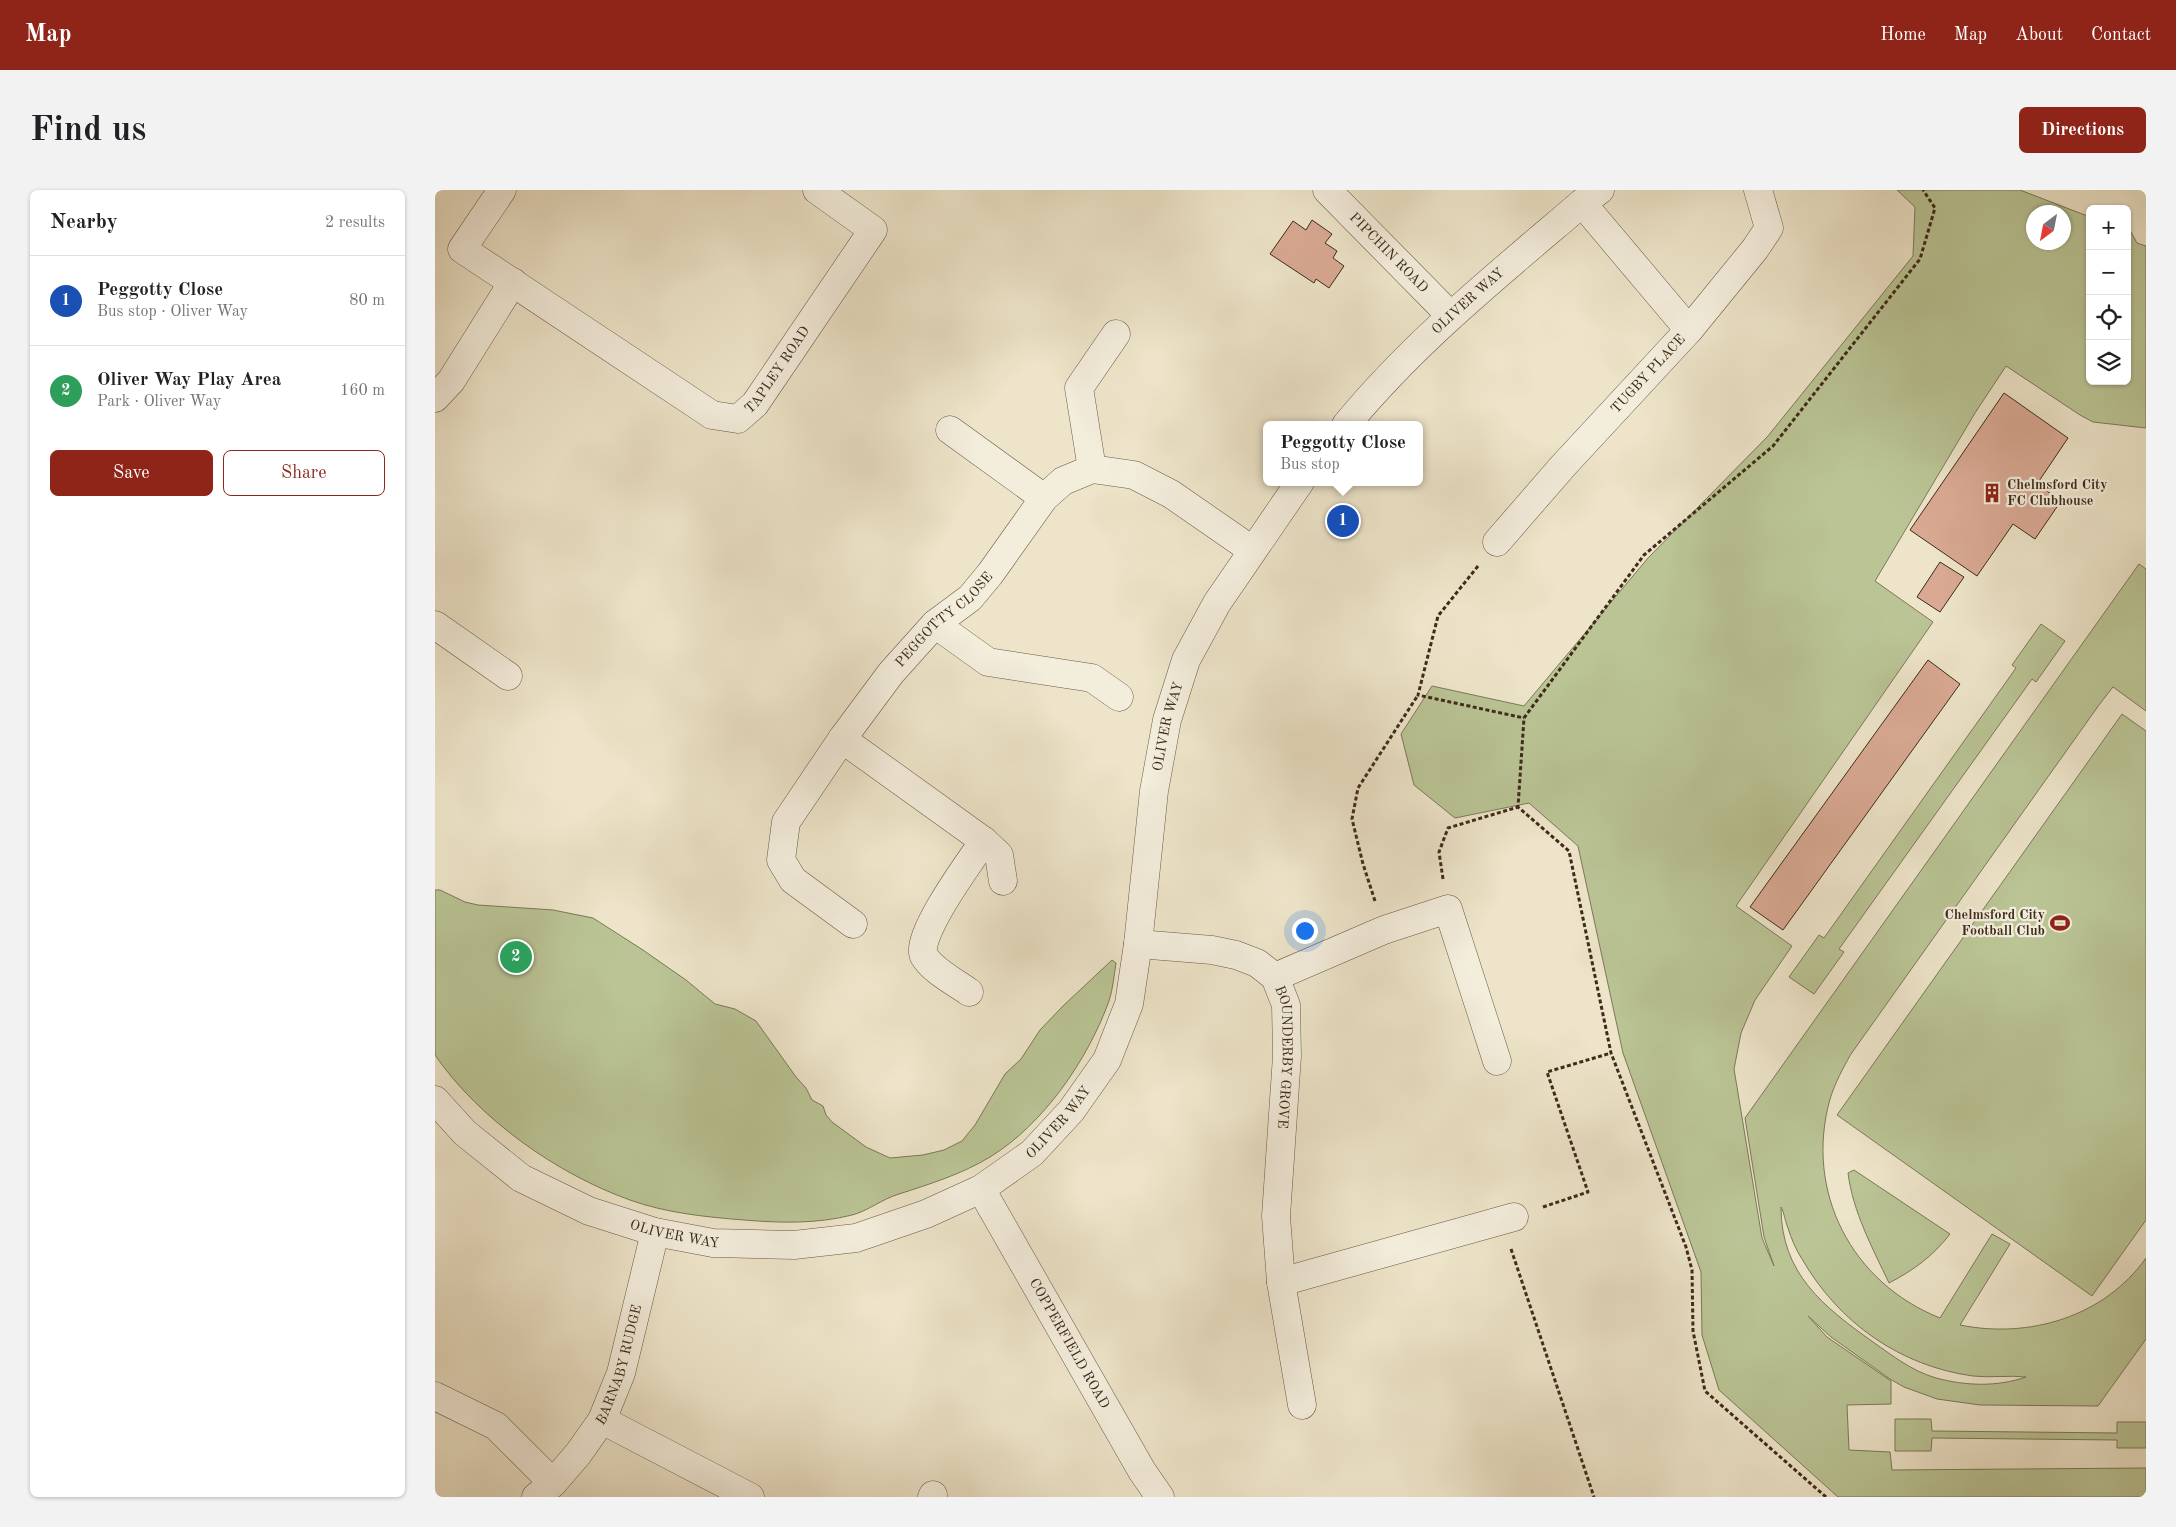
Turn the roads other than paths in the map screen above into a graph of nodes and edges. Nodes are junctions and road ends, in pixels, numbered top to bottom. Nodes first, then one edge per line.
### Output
1 (502, 190) edge
2 (817, 190) edge
3 (1327, 190) edge
4 (1758, 190) edge
5 (1591, 196) edge
6 (513, 282) junction
7 (1450, 315) junction
8 (1689, 330) junction
9 (1116, 334) dead end
10 (435, 398) edge
11 (1350, 421) edge
12 (950, 430) dead end
13 (1092, 469) junction
14 (1297, 486) edge
15 (1043, 498) junction
16 (1497, 542) road end
17 (1252, 550) junction
18 (935, 624) junction
19 (435, 625) edge
20 (508, 676) dead end
21 (1119, 697) dead end
22 (842, 739) junction
23 (984, 841) junction
24 (1003, 881) dead end
25 (853, 924) dead end
26 (1138, 944) junction
27 (1275, 977) junction
28 (969, 992) dead end
29 (1497, 1061) dead end
30 (435, 1100) edge
31 (981, 1189) junction
32 (1508, 1219) road end
33 (655, 1232) junction
34 (1281, 1282) junction
35 (435, 1396) edge
36 (1302, 1405) dead end
37 (602, 1420) junction
38 (545, 1490) edge
39 (750, 1497) edge
40 (1160, 1497) edge

1 - 6 street, TAPLEY ROAD
2 - 6 street, TAPLEY ROAD
3 - 7 street, PIPCHIN ROAD
4 - 8 street
5 - 7 street, OLIVER WAY
5 - 8 street, TUGBY PLACE
6 - 10 street
7 - 11 street, OLIVER WAY
8 - 16 street, TUGBY PLACE
9 - 13 street
12 - 15 street
13 - 15 street, PEGGOTTY CLOSE
13 - 17 street, PEGGOTTY CLOSE
14 - 17 street, OLIVER WAY
15 - 18 street, PEGGOTTY CLOSE
17 - 26 street, OLIVER WAY
18 - 21 street
18 - 22 street, PEGGOTTY CLOSE
19 - 20 street
22 - 23 street
22 - 25 street, PEGGOTTY CLOSE
23 - 24 street
23 - 28 street
26 - 27 street, BOUNDERBY GROVE
26 - 31 street, OLIVER WAY
27 - 29 street
27 - 34 street, BOUNDERBY GROVE
30 - 33 street, OLIVER WAY
31 - 33 street, OLIVER WAY
31 - 40 street, COPPERFIELD ROAD
32 - 34 street
33 - 37 street, BARNABY RUDGE
34 - 36 street, BOUNDERBY GROVE
35 - 38 street, BARNABY RUDGE
37 - 38 street, BARNABY RUDGE
37 - 39 street

